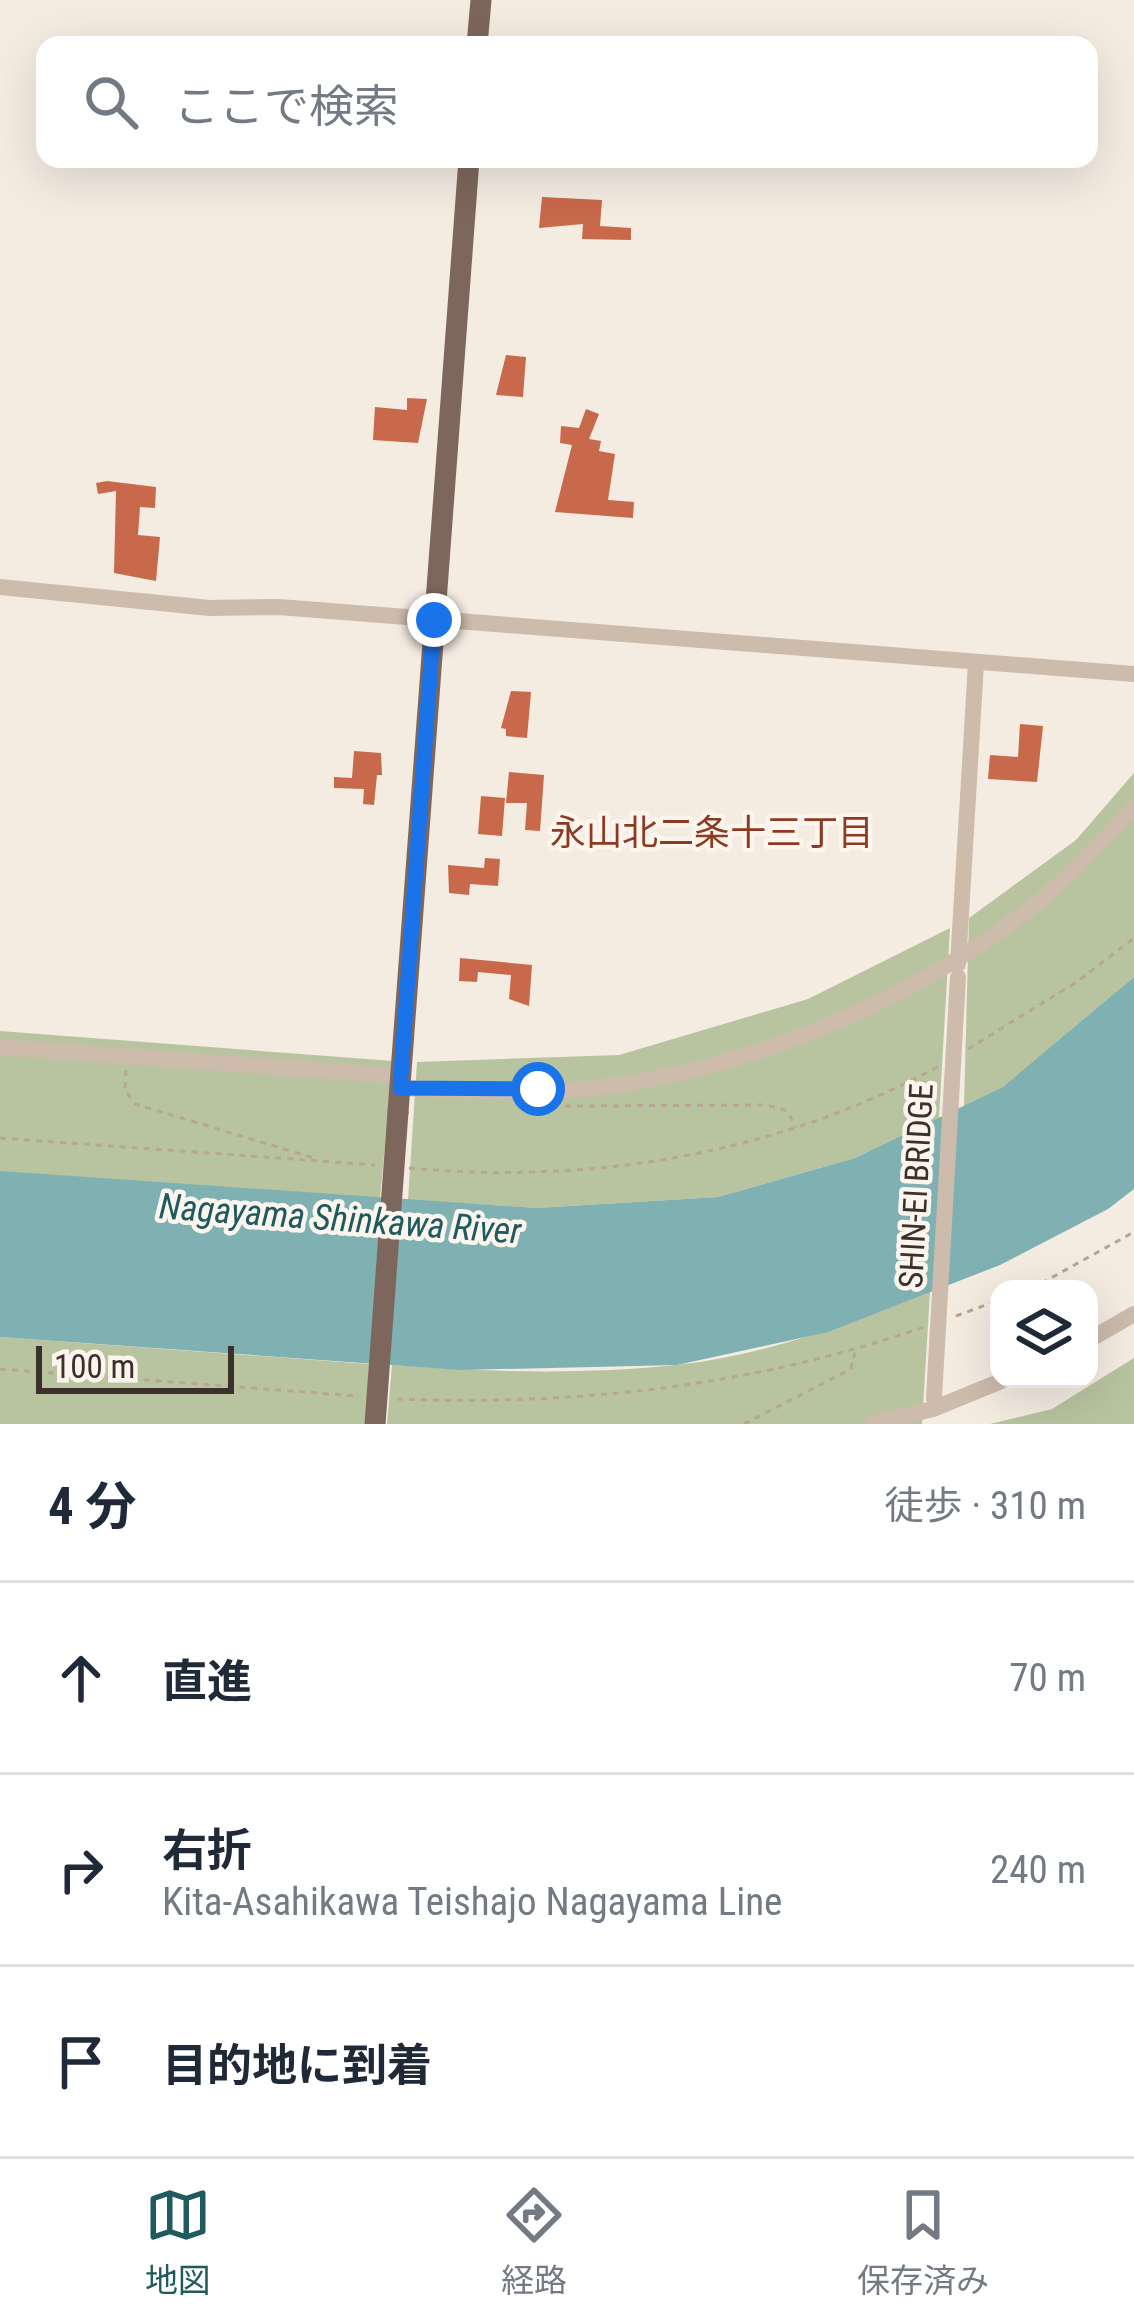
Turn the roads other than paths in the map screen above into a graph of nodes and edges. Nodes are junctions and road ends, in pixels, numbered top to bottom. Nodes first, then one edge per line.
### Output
1 (481, 0) edge
2 (478, 36) edge
3 (468, 168) edge
4 (0, 587) edge
5 (434, 620) junction
6 (976, 663) junction
7 (1134, 674) edge
8 (1134, 808) edge
9 (958, 968) junction
10 (0, 1048) edge
11 (401, 1082) junction
12 (1134, 1314) edge
13 (1098, 1335) edge
14 (990, 1386) edge
15 (933, 1410) edge
16 (375, 1424) edge
17 (872, 1424) edge

1 - 2 main road
3 - 5 main road
4 - 5 street
5 - 6 street
5 - 11 main road
6 - 7 street
6 - 9 street, SHIN-EI BRIDGE
8 - 9 street
9 - 11 street
9 - 15 street, SHIN-EI BRIDGE, bridge
10 - 11 street
11 - 16 main road, bridge
12 - 13 street
14 - 15 street
15 - 17 street

